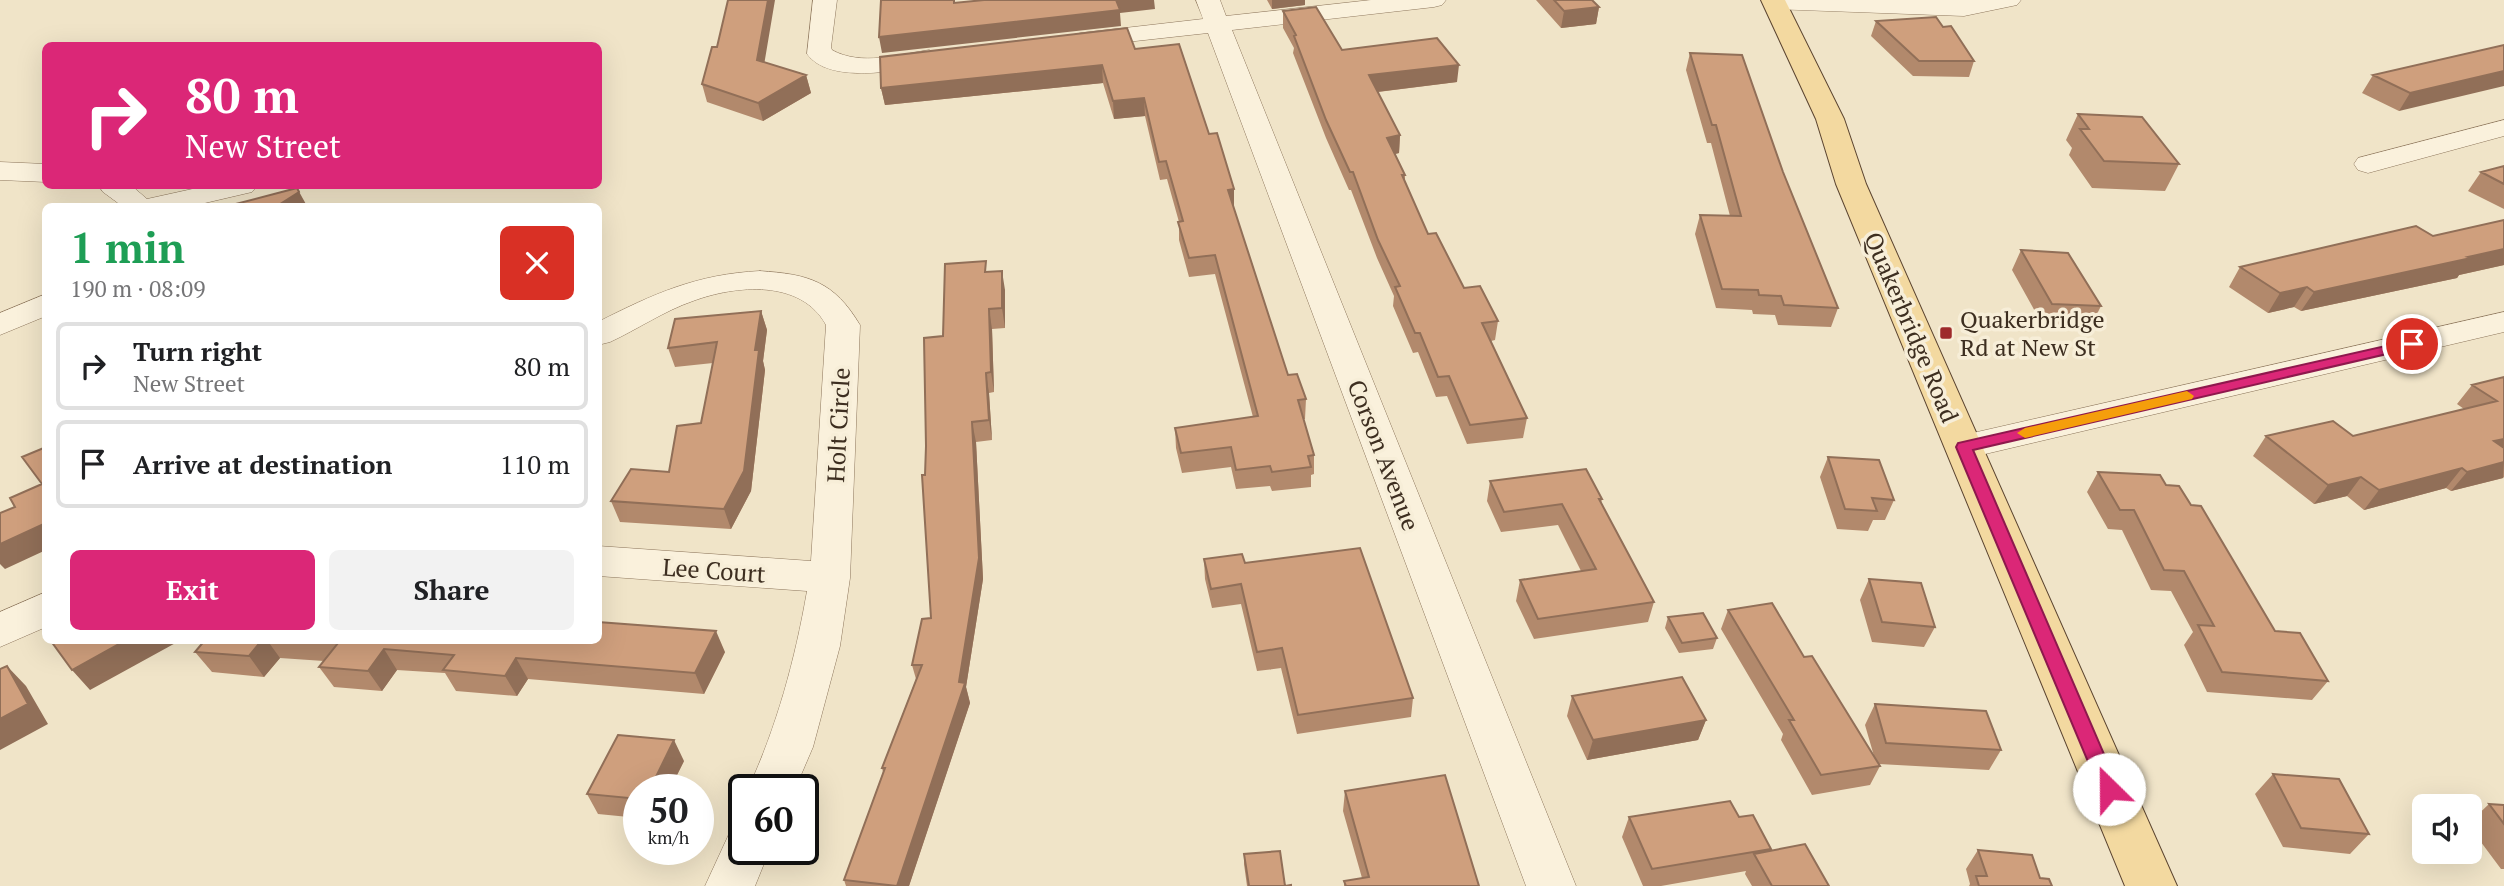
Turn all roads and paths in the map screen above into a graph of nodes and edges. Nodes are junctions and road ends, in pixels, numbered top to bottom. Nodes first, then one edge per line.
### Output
1 (825, 0) edge
2 (1434, 0) edge
3 (2009, 0) edge
4 (1773, 1) edge
5 (1213, 12) edge
6 (1054, 43) edge
7 (958, 54) edge
8 (2498, 135) edge
9 (2368, 164) dead end
10 (0, 171) edge
11 (42, 173) edge
12 (118, 189) edge
13 (229, 189) edge
14 (134, 203) edge
15 (169, 203) edge
16 (42, 306) edge
17 (2504, 323) edge
18 (0, 324) edge
19 (602, 333) edge
20 (1964, 447) junction
21 (602, 561) edge
22 (830, 578) junction
23 (42, 610) edge
24 (0, 631) edge
25 (778, 774) edge
26 (739, 865) edge
27 (730, 886) edge
28 (1551, 886) edge
29 (2151, 886) edge

1 - 7 street
2 - 5 street
3 - 4 street
4 - 20 main road, Quakerbridge Road
5 - 6 street
5 - 28 street, Corson Avenue
8 - 9 street
10 - 11 street
12 - 14 street
13 - 15 street
16 - 18 street
17 - 20 street
19 - 22 street, Holt Circle
20 - 29 main road, Quakerbridge Road
21 - 22 street, Lee Court
22 - 25 street, Holt Circle
23 - 24 street
26 - 27 street

